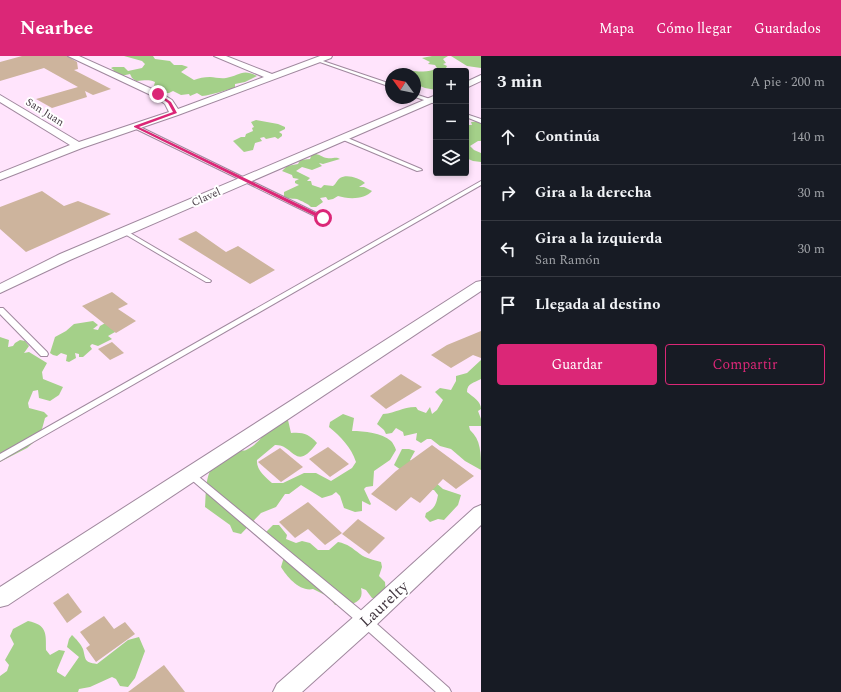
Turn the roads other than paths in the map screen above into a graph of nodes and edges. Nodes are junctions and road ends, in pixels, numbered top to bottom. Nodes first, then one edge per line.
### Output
1 (72, 56) edge
2 (218, 56) edge
3 (324, 58) edge
4 (272, 77) junction
5 (481, 78) edge
6 (385, 83) edge
7 (469, 84) edge
8 (421, 97) edge
9 (0, 98) edge
10 (433, 101) edge
11 (433, 101) edge
12 (175, 113) junction
13 (469, 116) edge
14 (481, 121) edge
15 (136, 126) junction
16 (343, 138) junction
17 (78, 146) junction
18 (419, 170) dead end
19 (0, 177) edge
20 (245, 180) junction
21 (481, 183) edge
22 (323, 218) dead end
23 (125, 232) junction
24 (208, 282) dead end
25 (481, 285) edge
26 (0, 289) edge
27 (0, 310) edge
28 (44, 354) dead end
29 (0, 458) edge
30 (190, 474) junction
31 (481, 513) edge
32 (0, 598) edge
33 (366, 621) junction
34 (285, 692) edge
35 (445, 692) edge

1 - 12 street
2 - 4 street
3 - 4 street
3 - 6 lane
4 - 12 street
5 - 7 street
8 - 10 lane
9 - 17 street, San Juan
11 - 16 street, Clavel
12 - 15 street
13 - 14 lane
15 - 17 street
15 - 20 lane
16 - 18 lane
16 - 20 street, Clavel
17 - 19 street
20 - 22 lane
20 - 23 street, Clavel
21 - 29 lane
23 - 24 lane
23 - 26 street, Clavel
25 - 30 street
27 - 28 lane
30 - 32 street
30 - 33 lane
31 - 33 street, Laurelty
33 - 34 street, Laurelty
33 - 35 lane

